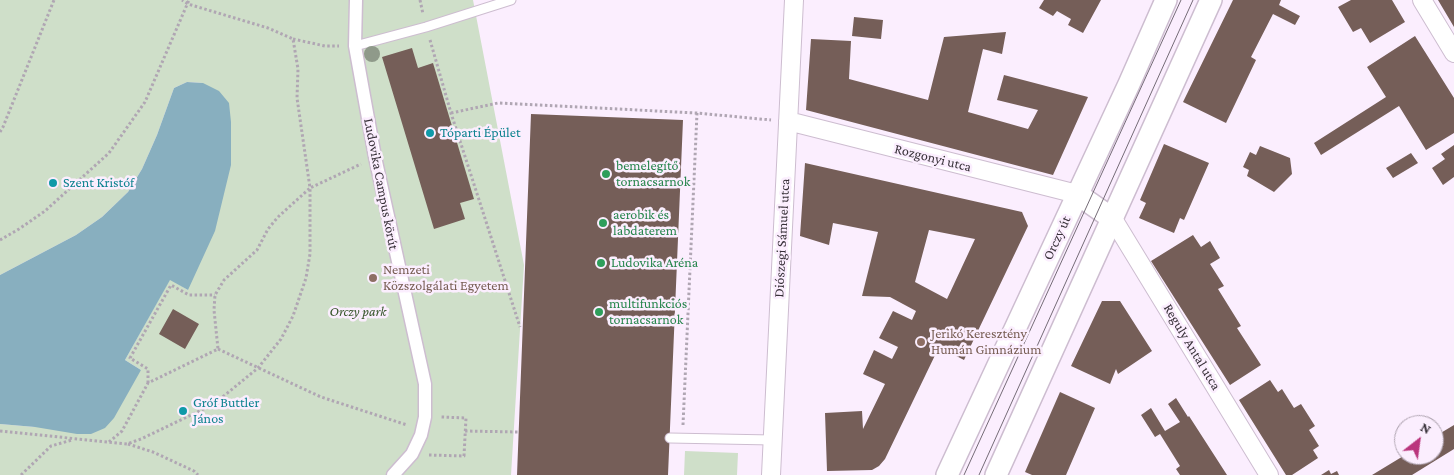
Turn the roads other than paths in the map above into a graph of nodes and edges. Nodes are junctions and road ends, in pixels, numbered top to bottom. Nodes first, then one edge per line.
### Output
1 (356, 0) edge
2 (511, 0) edge
3 (794, 0) edge
4 (1166, 0) edge
5 (1210, 0) edge
6 (1422, 0) edge
7 (355, 46) junction
8 (1454, 53) edge
9 (788, 121) junction
10 (1077, 194) junction
11 (1113, 219) junction
12 (670, 438) dead end
13 (772, 440) junction
14 (393, 475) edge
15 (771, 475) edge
16 (947, 475) edge
17 (996, 475) edge
18 (1269, 475) edge

1 - 7 street, Ludovika Campus körút
2 - 7 lane
3 - 9 street, Diószegi Sámuel utca
4 - 10 street, Orczy út
5 - 11 street
6 - 8 street
7 - 14 street, Ludovika Campus körút
9 - 10 street, Rozgonyi utca
9 - 13 street, Diószegi Sámuel utca
10 - 11 street
10 - 16 street, Orczy út
11 - 17 street
11 - 18 street, Reguly Antal utca
12 - 13 lane
13 - 15 street, Diószegi Sámuel utca

